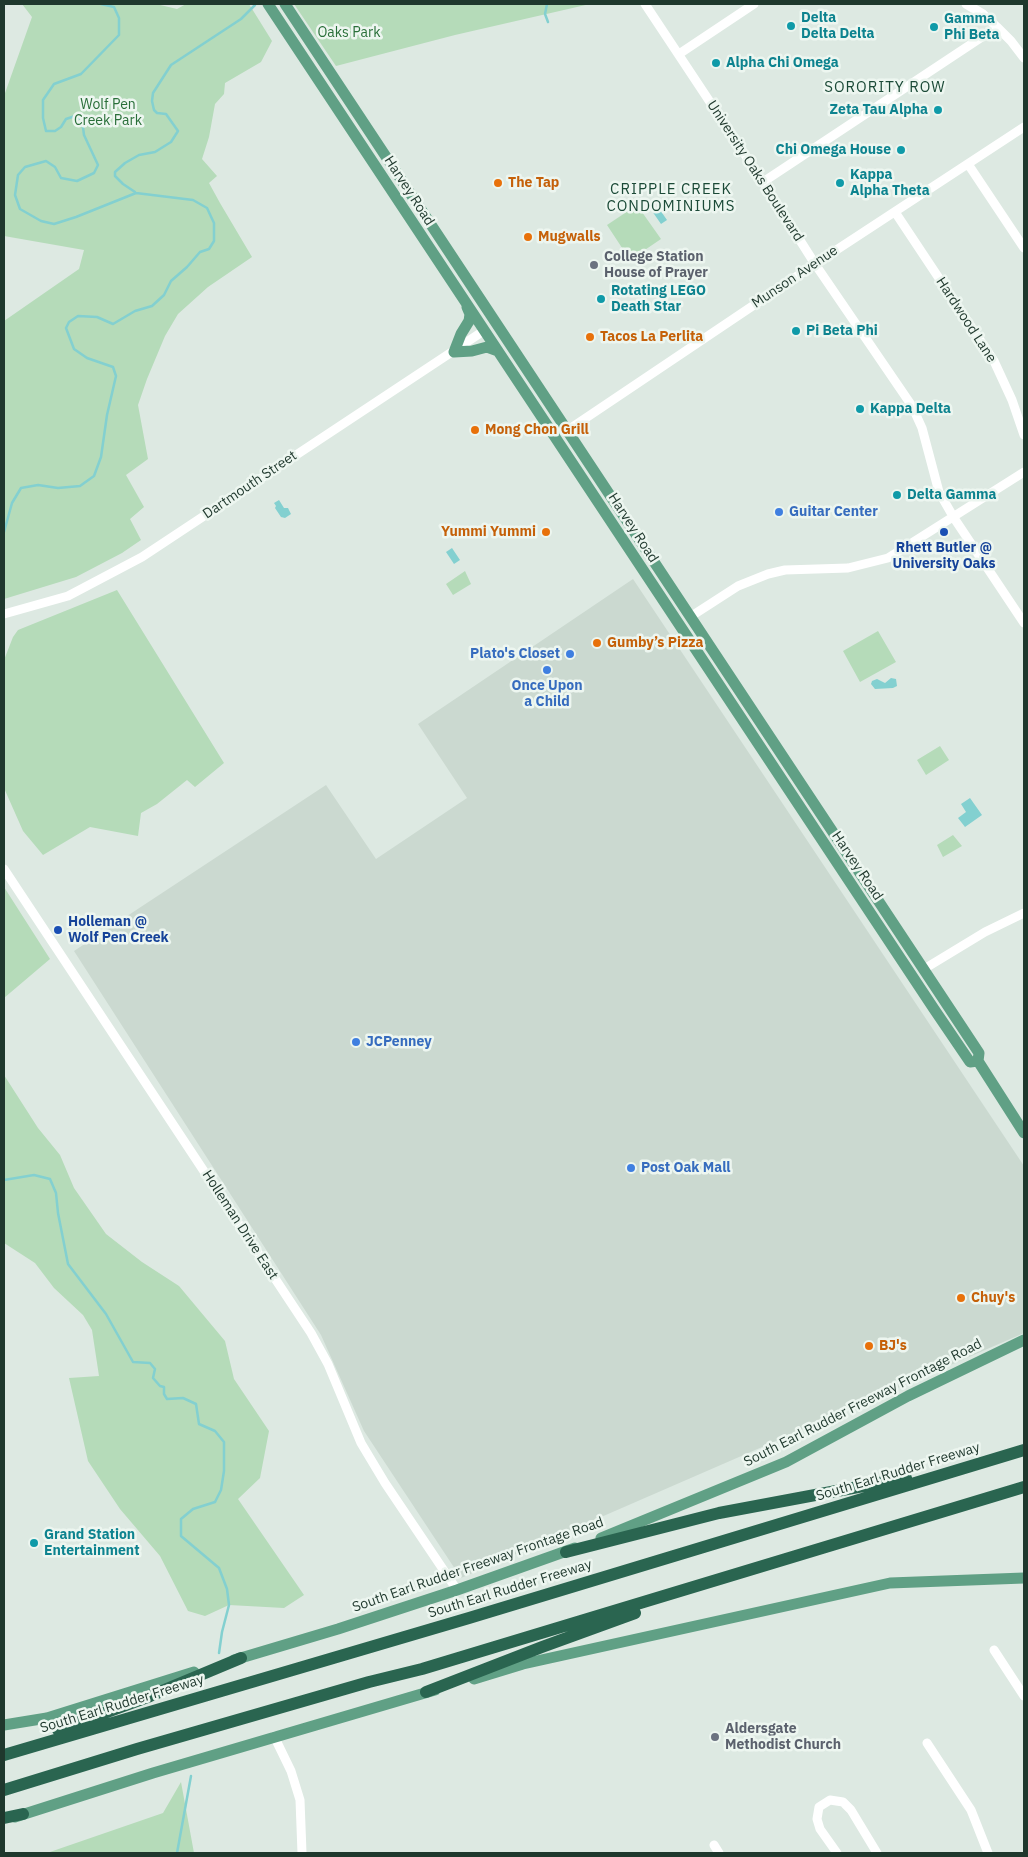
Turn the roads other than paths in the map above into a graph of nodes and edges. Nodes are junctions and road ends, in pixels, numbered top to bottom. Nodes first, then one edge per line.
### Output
1 (268, 4) edge
2 (285, 4) edge
3 (645, 4) edge
4 (754, 4) edge
5 (966, 4) edge
6 (997, 27) junction
7 (299, 49) junction
8 (679, 54) junction
9 (1024, 58) edge
10 (336, 81) junction
11 (1024, 127) edge
12 (968, 164) junction
13 (376, 167) junction
14 (763, 182) junction
15 (414, 200) junction
16 (895, 212) junction
17 (1024, 248) edge
18 (815, 264) junction
19 (479, 296) junction
20 (466, 303) junction
21 (485, 330) junction
22 (498, 351) junction
23 (454, 352) junction
24 (515, 352) junction
25 (534, 404) junction
26 (568, 430) junction
27 (1024, 435) edge
28 (572, 463) junction
29 (1024, 472) edge
30 (954, 518) junction
31 (655, 588) junction
32 (4, 614) edge
33 (690, 616) junction
34 (1024, 623) edge
35 (717, 682) junction
36 (754, 714) junction
37 (823, 816) junction
38 (813, 826) junction
39 (4, 870) edge
40 (1024, 913) edge
41 (894, 948) junction
42 (924, 969) junction
43 (978, 1061) junction
44 (1024, 1133) edge
45 (1024, 1340) edge
46 (1024, 1450) edge
47 (965, 1467) junction
48 (1024, 1487) edge
49 (566, 1552) junction
50 (1024, 1578) edge
51 (692, 1588) junction
52 (458, 1590) junction
53 (994, 1650) dead end
54 (242, 1658) junction
55 (426, 1692) junction
56 (1024, 1696) edge
57 (4, 1726) edge
58 (274, 1736) junction
59 (927, 1743) dead end
60 (4, 1751) edge
61 (4, 1754) edge
62 (4, 1790) edge
63 (23, 1814) joint
64 (4, 1820) edge
65 (302, 1853) edge
66 (837, 1853) edge
67 (877, 1853) edge
68 (988, 1853) edge

1 - 7 main road, Harvey Road
2 - 10 main road, Harvey Road
3 - 8 street, University Oaks Boulevard
4 - 8 street
5 - 6 street
6 - 9 street
6 - 14 street
7 - 10 main road
7 - 13 main road, Harvey Road
8 - 14 street, University Oaks Boulevard
10 - 15 main road, Harvey Road
11 - 12 street, Munson Avenue
12 - 16 street, Munson Avenue
12 - 17 street
13 - 15 main road
13 - 20 main road, Harvey Road
14 - 18 street, University Oaks Boulevard
15 - 19 main road, Harvey Road
16 - 18 street, Munson Avenue
16 - 27 street, Hardwood Lane
18 - 26 street, Munson Avenue
18 - 30 street, University Oaks Boulevard
19 - 21 main road
19 - 24 main road, Harvey Road
20 - 21 main road, Harvey Road
20 - 23 main road
21 - 22 main road, Harvey Road
21 - 23 street, Dartmouth Street
21 - 24 main road
22 - 23 main road
22 - 25 main road, Harvey Road
23 - 32 street, Dartmouth Street
24 - 26 main road, Harvey Road
25 - 26 main road
25 - 28 main road, Harvey Road
26 - 28 main road
26 - 33 main road, Harvey Road
28 - 31 main road, Harvey Road
29 - 30 street
30 - 33 street
30 - 34 street, University Oaks Boulevard
31 - 33 main road
31 - 35 main road, Harvey Road
33 - 36 main road, Harvey Road
35 - 36 main road
35 - 38 main road, Harvey Road
36 - 37 main road, Harvey Road
37 - 38 main road
37 - 42 main road, Harvey Road
38 - 41 main road, Harvey Road
39 - 52 street, Holleman Drive East
40 - 42 street
41 - 42 main road
41 - 43 main road, Harvey Road
42 - 43 main road, Harvey Road
43 - 44 main road, Harvey Road
45 - 49 main road, South Earl Rudder Freeway Frontage Road
46 - 47 highway, South Earl Rudder Freeway
47 - 49 highway
47 - 61 highway, South Earl Rudder Freeway
48 - 51 highway
49 - 52 main road, South Earl Rudder Freeway Frontage Road
50 - 55 main road
51 - 55 highway
51 - 62 highway
52 - 54 main road, South Earl Rudder Freeway Frontage Road
53 - 56 street
54 - 57 main road, South Earl Rudder Freeway Frontage Road
54 - 60 highway
55 - 58 main road
58 - 63 main road
58 - 65 street
59 - 68 street
63 - 64 highway
66 - 67 street

